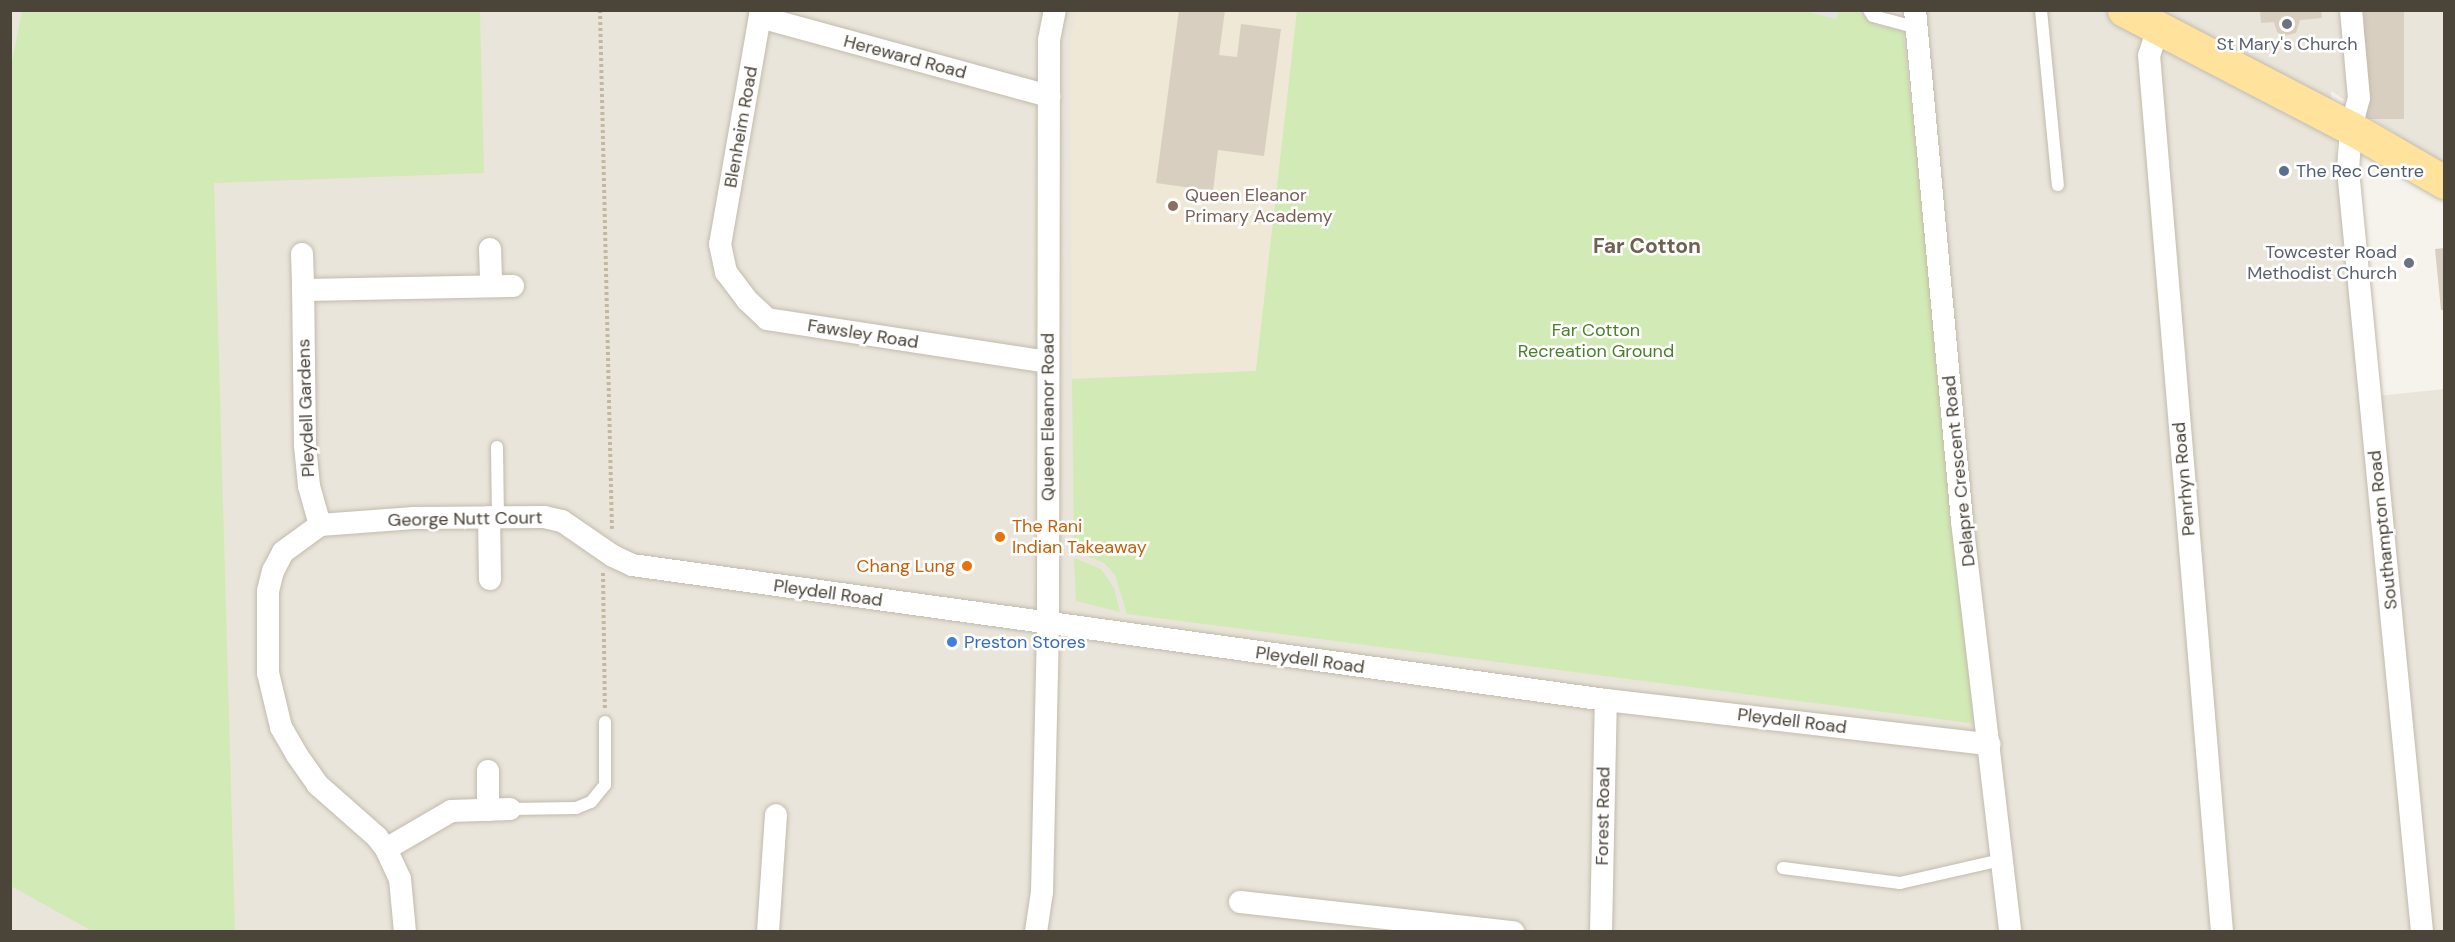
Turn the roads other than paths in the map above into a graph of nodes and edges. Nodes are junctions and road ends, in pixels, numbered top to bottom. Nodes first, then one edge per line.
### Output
1 (1055, 10) edge
2 (1869, 10) edge
3 (2041, 10) edge
4 (2124, 10) edge
5 (2351, 10) edge
6 (761, 14) edge
7 (1917, 19) edge
8 (2158, 28) junction
9 (1049, 96) junction
10 (2351, 128) junction
11 (2445, 182) edge
12 (2058, 185) dead end
13 (2445, 203) edge
14 (720, 244) joint
15 (490, 249) dead end
16 (302, 254) dead end
17 (303, 290) junction
18 (1048, 363) junction
19 (497, 447) dead end
20 (493, 517) junction
21 (320, 525) junction
22 (623, 560) joint
23 (490, 579) dead end
24 (1048, 625) junction
25 (1606, 700) junction
26 (605, 722) road end
27 (1989, 744) junction
28 (488, 771) dead end
29 (499, 809) junction
30 (776, 815) dead end
31 (386, 849) junction
32 (2001, 860) junction
33 (1783, 868) dead end
34 (1240, 902) dead end
35 (405, 932) edge
36 (768, 932) edge
37 (1036, 932) edge
38 (1514, 932) edge
39 (1601, 932) edge
40 (2010, 932) edge
41 (2222, 932) edge
42 (2422, 932) edge

1 - 9 street, Queen Eleanor Road
2 - 7 lane
3 - 12 lane
4 - 8 main road
5 - 10 street, Southampton Road
6 - 9 street, Hereward Road
6 - 14 street, Blenheim Road
7 - 27 street, Delapre Crescent Road
8 - 10 main road
8 - 41 street, Penrhyn Road
9 - 18 street, Queen Eleanor Road
10 - 11 main road
10 - 13 main road
10 - 42 street, Southampton Road
14 - 18 street, Fawsley Road
15 - 17 street
16 - 17 street, Pleydell Gardens
17 - 21 street, Pleydell Gardens
18 - 24 street, Queen Eleanor Road
19 - 20 lane
20 - 21 street, George Nutt Court
20 - 22 street, George Nutt Court
20 - 23 street
21 - 31 street
22 - 24 street, Pleydell Road
24 - 25 street, Pleydell Road
24 - 37 street, Queen Eleanor Road
25 - 27 street, Pleydell Road
25 - 39 street, Forest Road
26 - 29 lane
27 - 32 street, Delapre Crescent Road
28 - 29 street
29 - 31 street
30 - 36 street
31 - 35 street
32 - 33 lane
32 - 40 street, Delapre Crescent Road
34 - 38 street

